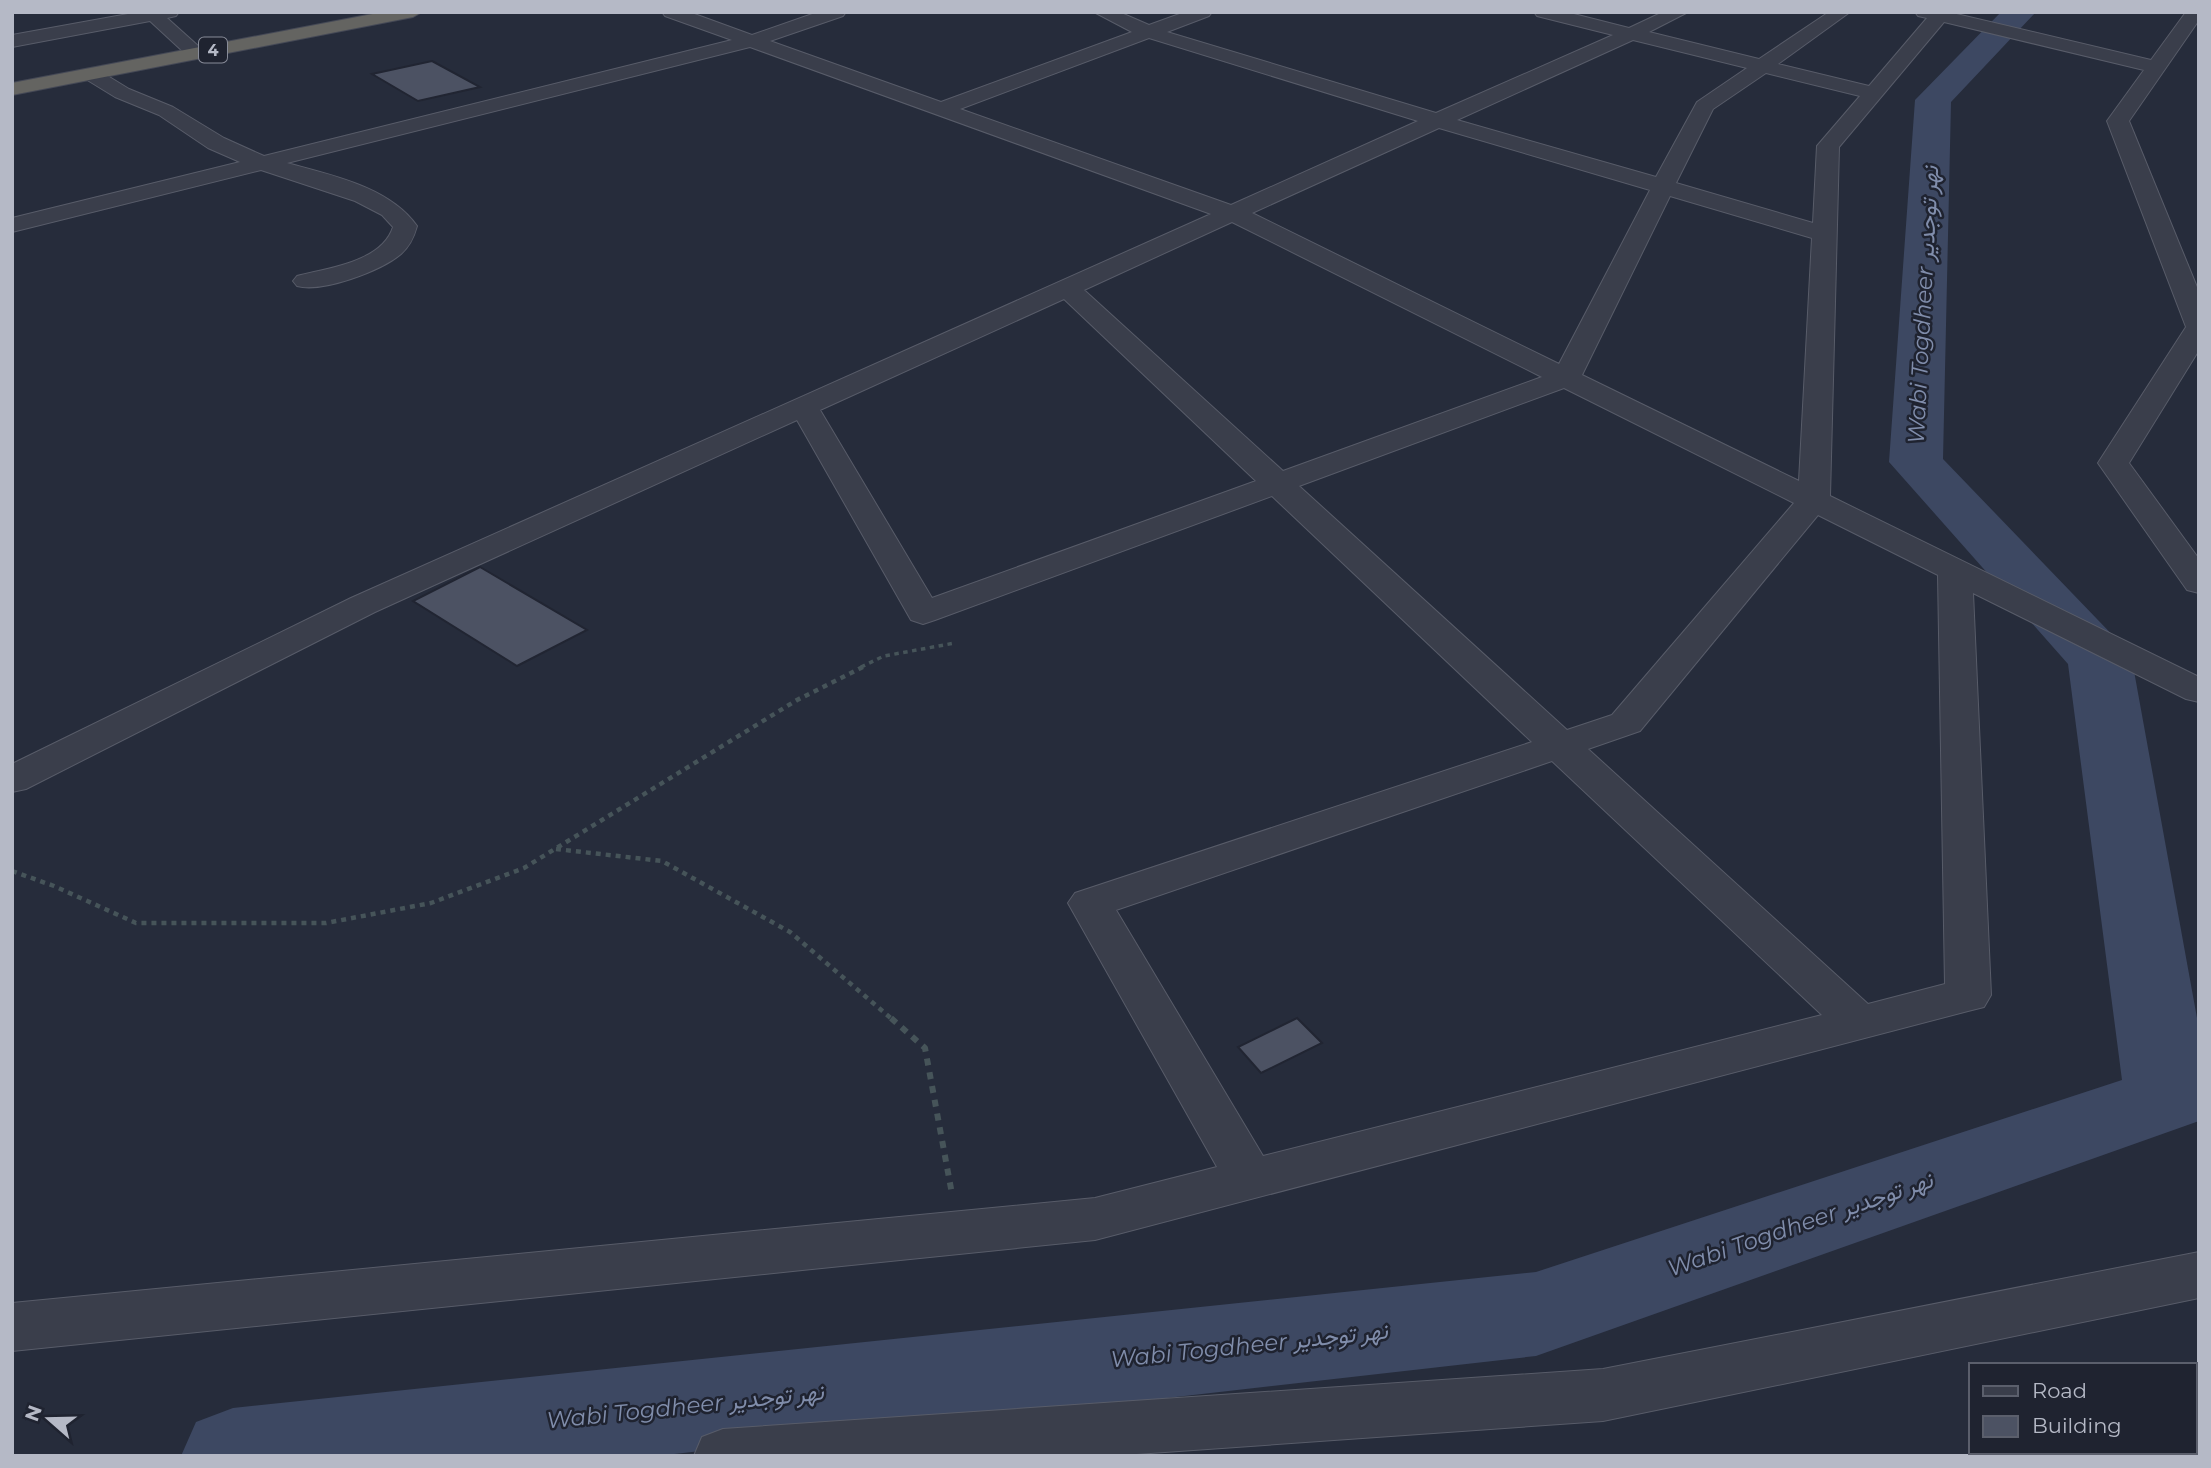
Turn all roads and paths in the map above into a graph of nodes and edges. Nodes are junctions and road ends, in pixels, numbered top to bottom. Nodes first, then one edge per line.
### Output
1 (413, 12) edge
2 (671, 12) edge
3 (837, 12) edge
4 (1103, 12) edge
5 (1203, 12) edge
6 (1543, 12) edge
7 (1679, 12) edge
8 (1840, 12) edge
9 (2195, 12) edge
10 (158, 13) edge
11 (1932, 14) edge
12 (1149, 32) junction
13 (1632, 34) junction
14 (12, 41) edge
15 (751, 41) junction
16 (196, 53) junction
17 (1763, 66) junction
18 (2157, 66) junction
19 (91, 74) junction
20 (12, 89) edge
21 (1873, 93) junction
22 (940, 109) junction
23 (1439, 121) junction
24 (262, 163) junction
25 (1663, 187) junction
26 (1234, 214) junction
27 (12, 225) edge
28 (1825, 234) junction
29 (306, 281) dead end
30 (1069, 289) junction
31 (2199, 327) edge
32 (1566, 378) junction
33 (804, 407) junction
34 (1278, 483) junction
35 (1814, 500) junction
36 (1955, 570) junction
37 (2199, 583) edge
38 (955, 643) dead end
39 (2197, 690) edge
40 (1560, 745) junction
41 (12, 780) edge
42 (556, 849) junction
43 (12, 872) edge
44 (1859, 1023) junction
45 (1250, 1179) junction
46 (960, 1232) junction
47 (2199, 1275) edge
48 (12, 1327) edge
49 (723, 1456) edge

1 - 16 highway, 4
2 - 15 street
3 - 15 street
4 - 12 street
5 - 12 street
6 - 13 street
7 - 13 street
8 - 17 street
9 - 18 street
10 - 14 street
10 - 16 street
11 - 18 street
11 - 21 street
12 - 22 street
12 - 23 street
13 - 17 street
13 - 23 street
15 - 22 street
15 - 24 street
16 - 19 highway, 4
17 - 21 street
17 - 25 street
18 - 31 street
19 - 20 highway, 4
19 - 24 street
21 - 28 street
22 - 26 street
23 - 25 street
23 - 26 street
24 - 27 street
24 - 29 street
25 - 28 street
25 - 32 street
26 - 30 street
26 - 32 street
28 - 35 street
30 - 33 street
30 - 34 street
31 - 37 street
32 - 34 street
32 - 35 street
33 - 34 street
33 - 41 street
34 - 40 street
35 - 36 street
35 - 40 street
36 - 39 street
36 - 44 street
38 - 42 path
40 - 44 street
40 - 45 street
42 - 43 path
42 - 46 path
44 - 45 street
45 - 46 street
46 - 48 street
47 - 49 street

